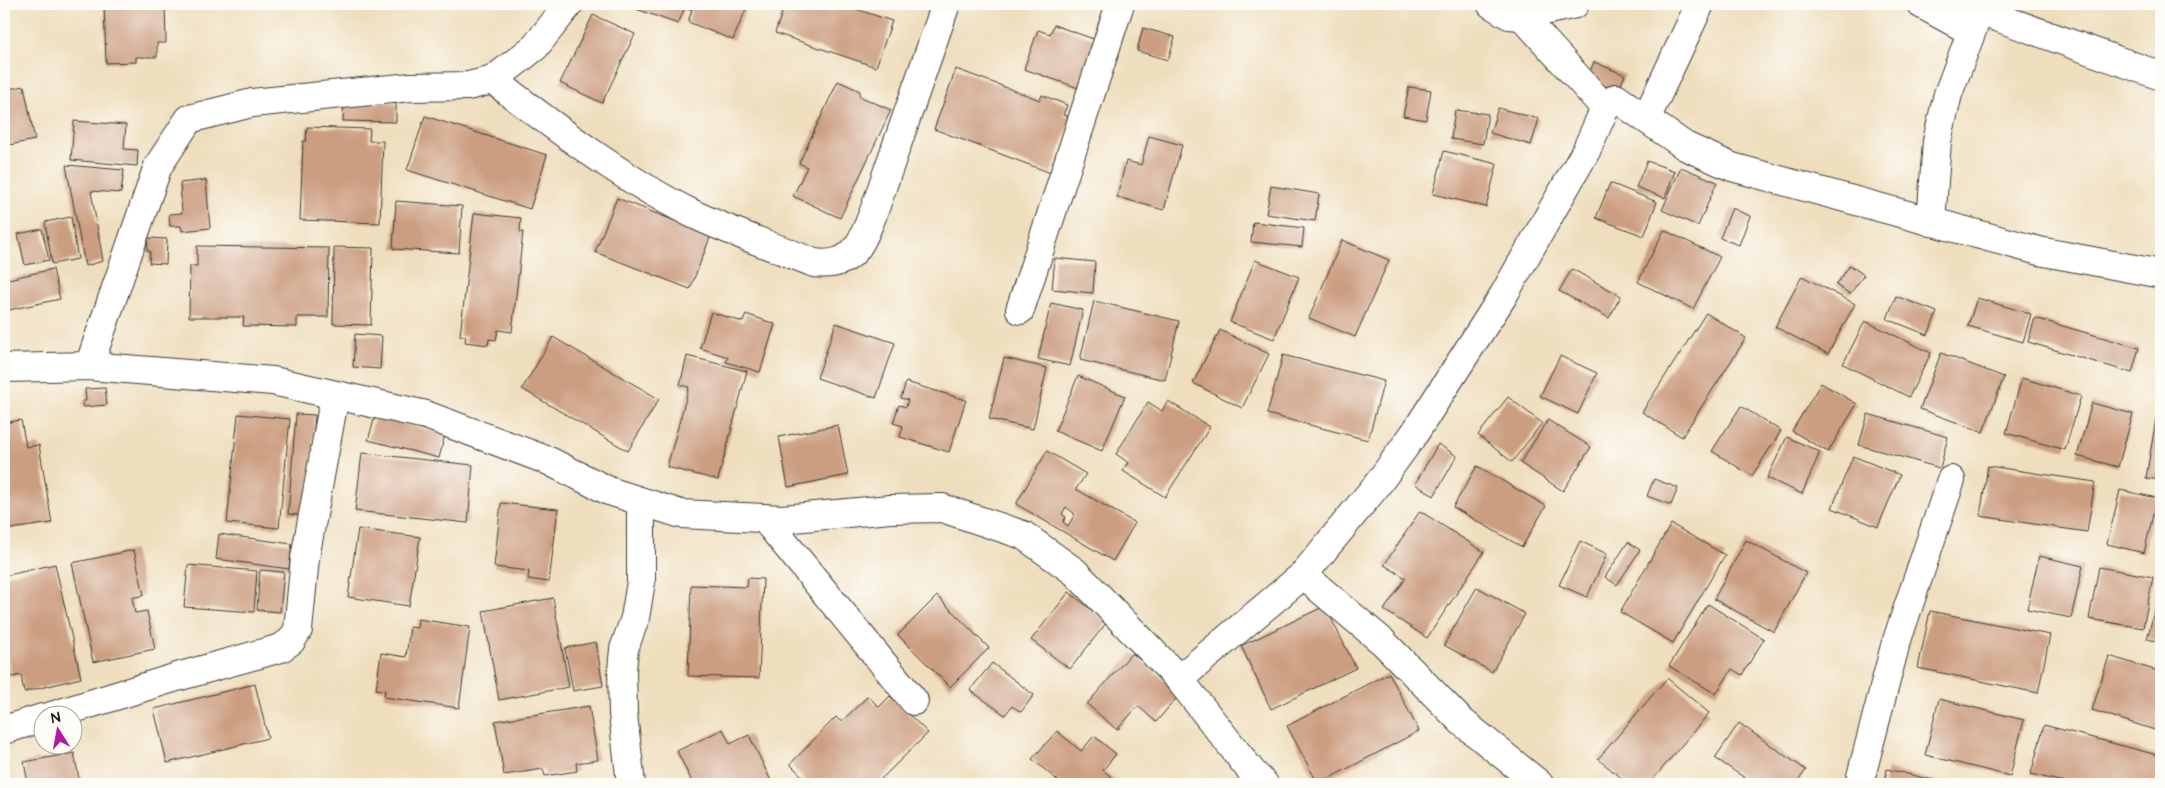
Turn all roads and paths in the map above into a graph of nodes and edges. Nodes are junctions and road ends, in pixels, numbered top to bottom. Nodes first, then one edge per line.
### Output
1 (569, 4) edge
2 (946, 4) edge
3 (1120, 4) edge
4 (1490, 4) edge
5 (1575, 4) edge
6 (1700, 4) edge
7 (1921, 4) edge
8 (1969, 14) edge
9 (1522, 16) junction
10 (2161, 76) edge
11 (493, 80) junction
12 (1605, 108) junction
13 (1646, 119) junction
14 (1931, 222) junction
15 (2161, 274) edge
16 (1020, 310) dead end
17 (89, 366) junction
18 (4, 368) edge
19 (336, 395) junction
20 (1951, 480) dead end
21 (641, 503) junction
22 (764, 518) junction
23 (1303, 575) junction
24 (1179, 679) junction
25 (914, 701) dead end
26 (82, 706) edge
27 (32, 721) edge
28 (4, 730) edge
29 (631, 784) edge
30 (1264, 784) edge
31 (1539, 784) edge
32 (1859, 784) edge

1 - 11 street
2 - 11 street
3 - 16 street
4 - 9 street
5 - 9 street
6 - 13 street
7 - 8 street
8 - 10 street
8 - 14 street
9 - 12 street
11 - 17 street
12 - 13 street
12 - 23 street
13 - 14 street
14 - 15 street
17 - 18 street
17 - 19 street
19 - 21 street
19 - 26 street
20 - 32 street
21 - 22 street
21 - 29 street
22 - 24 street
22 - 25 street
23 - 24 street
23 - 31 street
24 - 30 street
27 - 28 street

